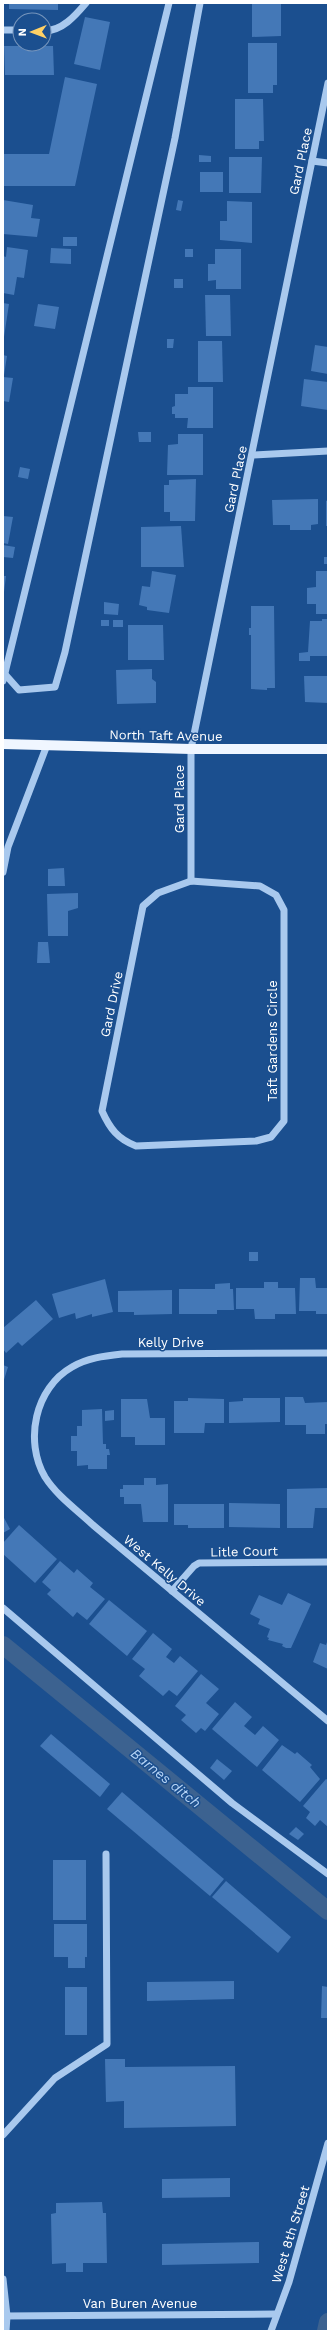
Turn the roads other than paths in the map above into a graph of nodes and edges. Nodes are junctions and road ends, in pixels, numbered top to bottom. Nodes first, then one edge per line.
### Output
1 (86, 3) edge
2 (169, 3) edge
3 (200, 3) edge
4 (52, 31) edge
5 (328, 83) edge
6 (312, 161) junction
7 (328, 163) edge
8 (328, 451) edge
9 (253, 455) junction
10 (4, 675) edge
11 (3, 744) edge
12 (47, 745) junction
13 (191, 749) junction
14 (328, 749) edge
15 (3, 872) edge
16 (191, 881) junction
17 (136, 1146) joint
18 (328, 1353) edge
19 (39, 1409) joint
20 (328, 1562) edge
21 (172, 1591) junction
22 (3, 1608) edge
23 (328, 1721) edge
24 (106, 1854) dead end
25 (328, 1874) edge
26 (3, 2136) edge
27 (328, 2143) edge
28 (3, 2279) edge
29 (276, 2314) junction
30 (5, 2316) edge
31 (6, 2331) edge
32 (271, 2331) edge

1 - 4 street
2 - 10 street
3 - 10 street
5 - 6 street, Gard Place
6 - 7 street
6 - 9 street, Gard Place
8 - 9 street
9 - 13 street, Gard Place
11 - 12 main road, North Taft Avenue
12 - 13 main road, North Taft Avenue
12 - 15 street
13 - 14 main road, North Taft Avenue
13 - 16 street, Gard Place
16 - 17 street, Gard Drive
16 - 17 street, Taft Gardens Circle
18 - 19 street, Kelly Drive
19 - 21 street, West Kelly Drive
20 - 21 street, Litle Court
21 - 23 street, West Kelly Drive
22 - 25 street
24 - 26 street
27 - 29 street, West 8th Street
28 - 30 street
29 - 30 street, Van Buren Avenue
29 - 32 street, West 8th Street
30 - 31 street

